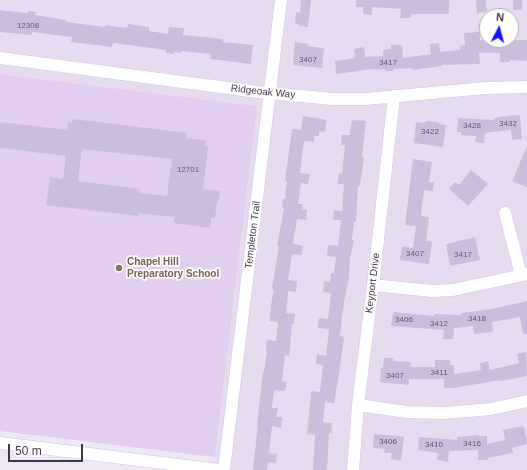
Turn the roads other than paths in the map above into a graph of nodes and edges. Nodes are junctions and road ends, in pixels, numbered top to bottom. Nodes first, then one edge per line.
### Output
1 (281, 0) edge
2 (0, 58) edge
3 (527, 87) edge
4 (270, 93) junction
5 (394, 96) junction
6 (505, 213) dead end
7 (524, 274) edge
8 (373, 285) junction
9 (527, 401) edge
10 (358, 405) junction
11 (0, 443) edge
12 (219, 470) edge
13 (224, 470) edge
14 (354, 470) edge

1 - 4 street, Templeton Trail
2 - 4 street, Ridgeoak Way
3 - 5 street, Ridgeoak Way
4 - 5 street, Ridgeoak Way
4 - 13 street, Templeton Trail
5 - 8 street, Keyport Drive
6 - 7 street
7 - 8 street
8 - 10 street, Keyport Drive
9 - 10 street
10 - 14 street, Keyport Drive
11 - 12 street

